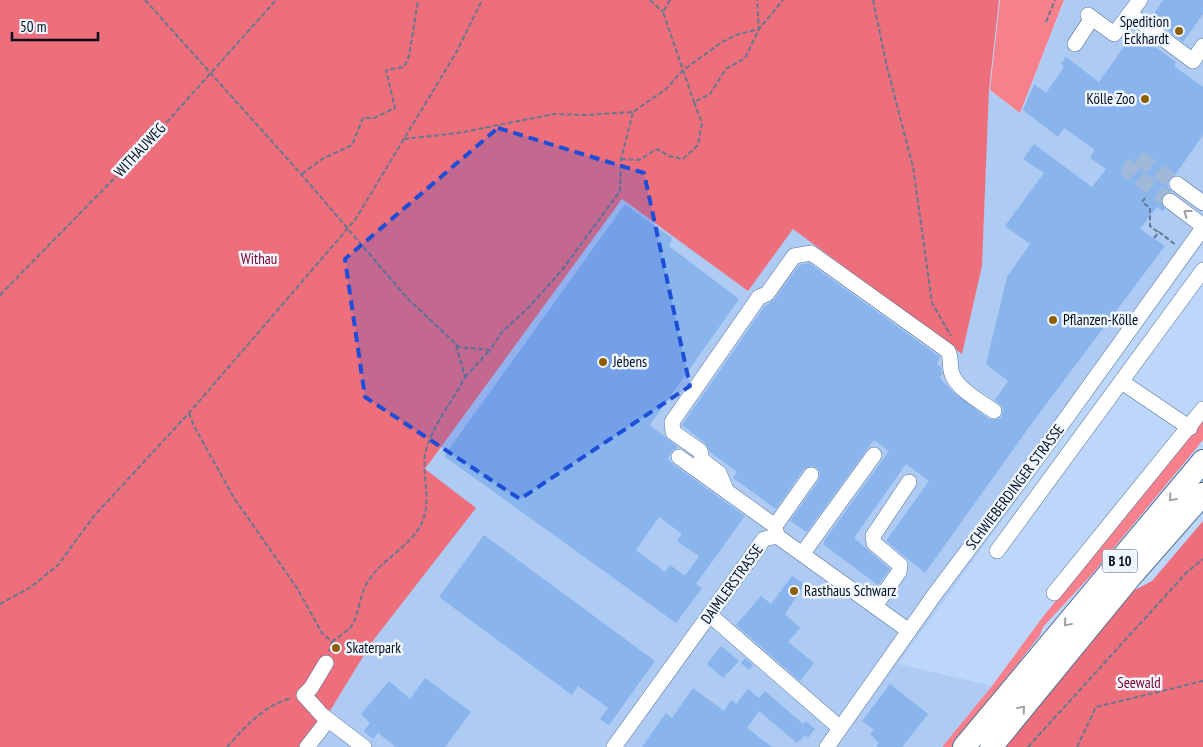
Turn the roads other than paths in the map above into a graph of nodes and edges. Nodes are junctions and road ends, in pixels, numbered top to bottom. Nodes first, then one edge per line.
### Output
1 (1140, 0) edge
2 (1130, 14) junction
3 (1075, 44) dead end
4 (1203, 46) edge
5 (1203, 194) edge
6 (1170, 201) tunnel mouth
7 (1203, 203) edge
8 (1203, 227) edge
9 (1203, 270) edge
10 (1101, 370) junction
11 (1121, 383) junction
12 (1203, 409) edge
13 (994, 411) dead end
14 (1190, 428) junction
15 (874, 455) dead end
16 (679, 458) dead end
17 (1203, 461) edge
18 (811, 475) dead end
19 (1024, 476) junction
20 (909, 482) dead end
21 (1043, 490) junction
22 (727, 492) junction
23 (1203, 494) edge
24 (776, 531) junction
25 (997, 551) dead end
26 (804, 553) junction
27 (1054, 593) dead end
28 (875, 606) junction
29 (710, 615) junction
30 (909, 631) junction
31 (326, 663) dead end
32 (328, 720) junction
33 (840, 728) junction
34 (307, 747) edge
35 (364, 747) edge
36 (614, 747) edge
37 (827, 747) edge
38 (964, 747) edge
39 (991, 747) edge

1 - 2 street
2 - 3 street
2 - 4 street
5 - 7 street
8 -> 6 street
8 - 10 street, SCHWIEBERDINGER STRASSE
9 - 11 street
10 - 11 street
10 - 19 street, SCHWIEBERDINGER STRASSE
11 - 14 street
11 - 21 street
12 - 14 street
13 - 22 street
14 - 27 street
15 - 26 street
16 - 22 street
17 -> 38 highway, B 10
18 - 24 street
19 - 21 street
19 - 30 street, SCHWIEBERDINGER STRASSE
20 - 28 street
21 - 25 street
22 - 24 street
39 -> 23 highway, B 10
24 - 26 street, DAIMLERSTRASSE
24 - 29 street, DAIMLERSTRASSE
26 - 28 street, DAIMLERSTRASSE
28 - 30 street, DAIMLERSTRASSE
29 - 33 street
29 - 36 street, DAIMLERSTRASSE
30 - 33 street, SCHWIEBERDINGER STRASSE
31 - 32 street
32 - 34 street
32 - 35 street
33 - 37 street, SCHWIEBERDINGER STRASSE

